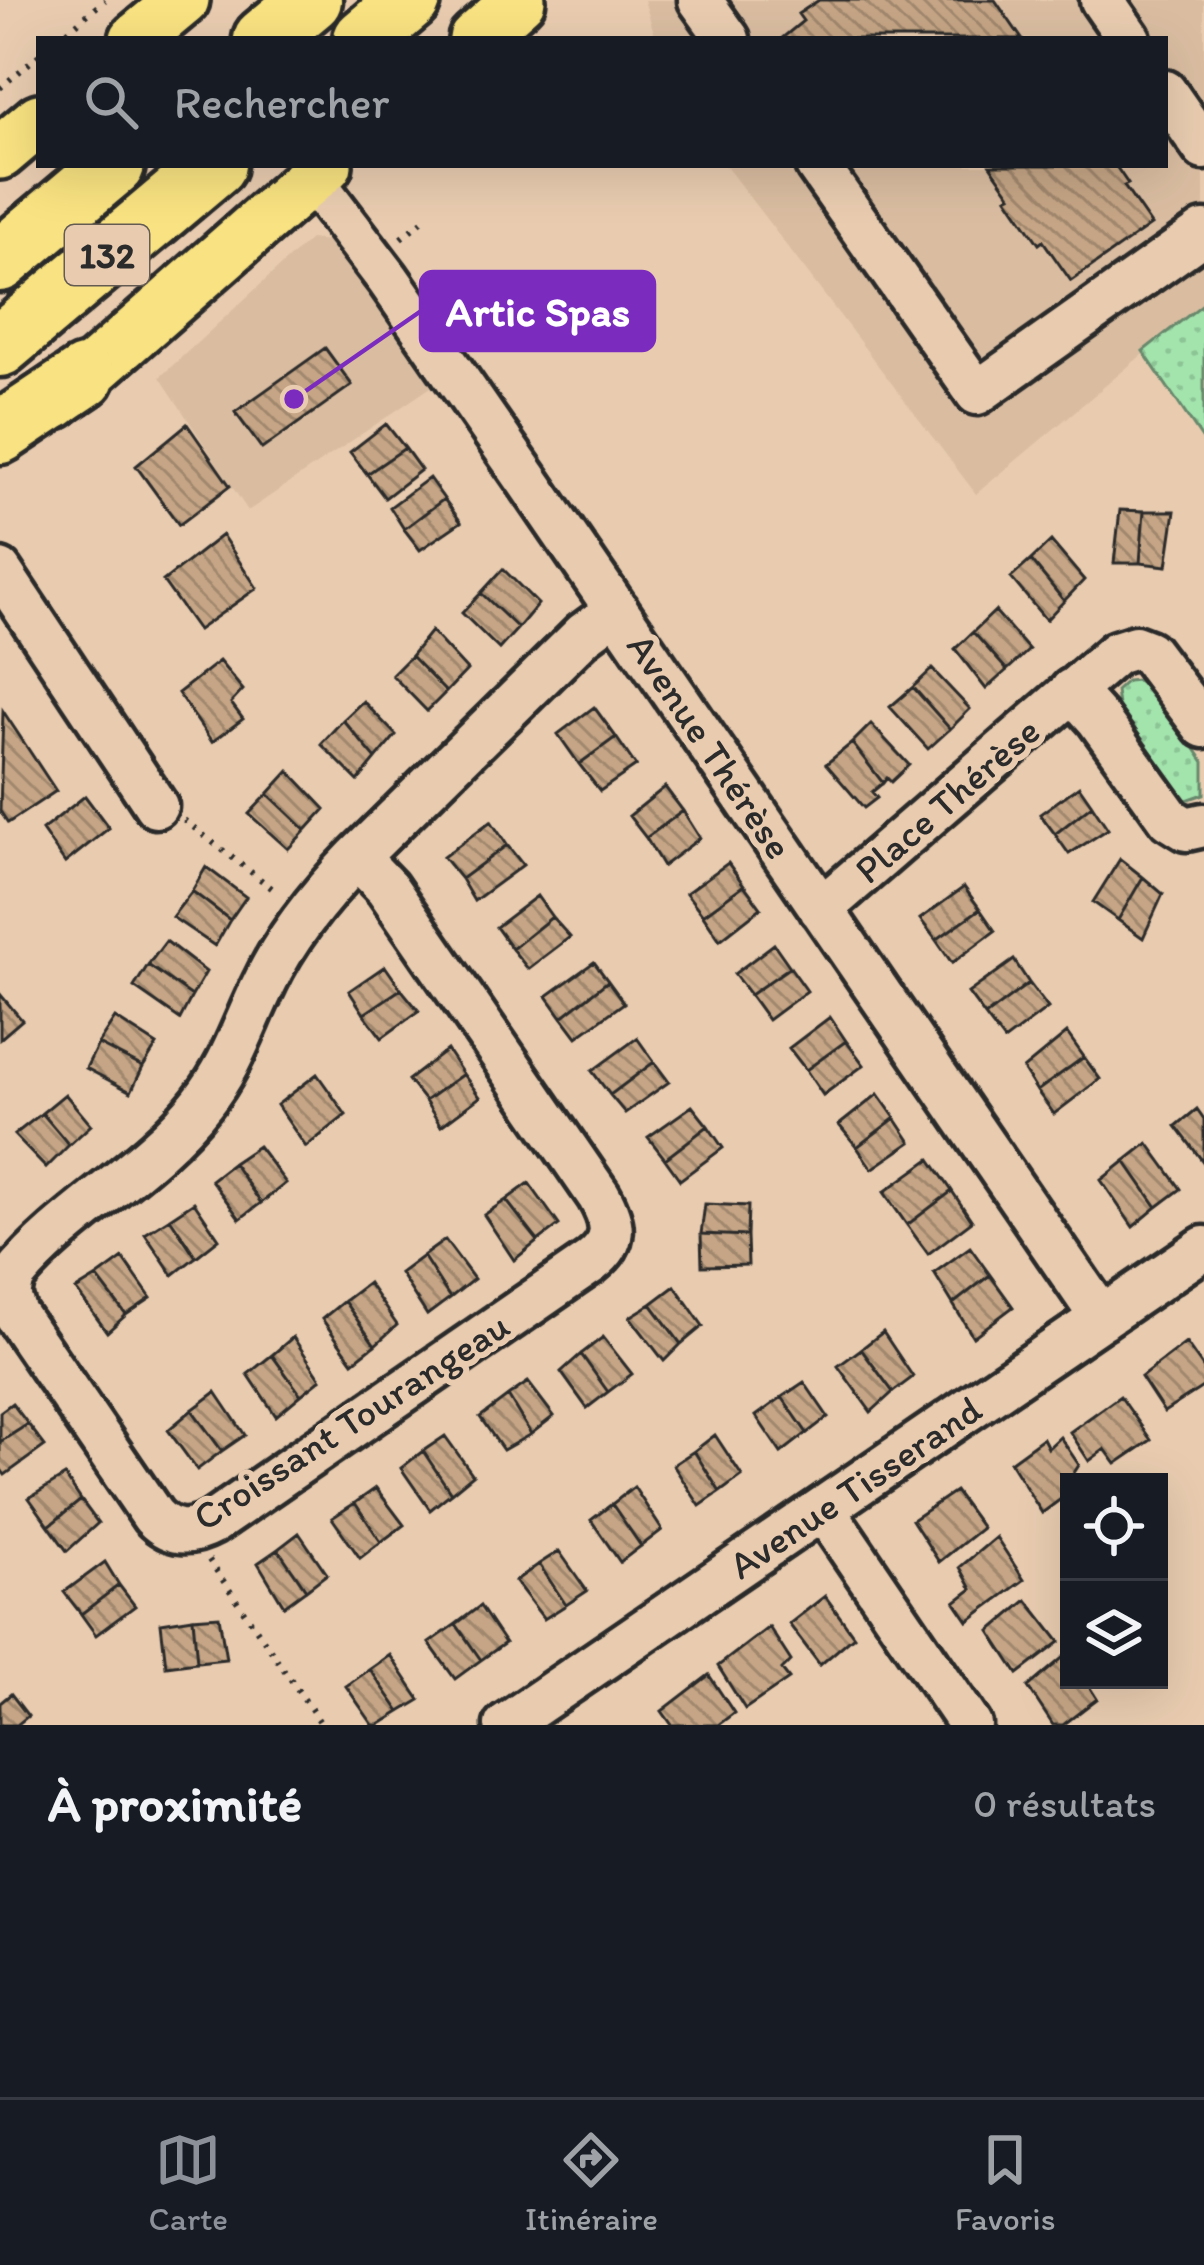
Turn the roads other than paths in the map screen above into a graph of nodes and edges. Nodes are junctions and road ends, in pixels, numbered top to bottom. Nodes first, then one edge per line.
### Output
1 (183, 0) edge
2 (271, 0) edge
3 (311, 0) edge
4 (410, 0) edge
5 (519, 0) edge
6 (1102, 0) edge
7 (703, 1) edge
8 (140, 36) edge
9 (241, 36) edge
10 (268, 36) edge
11 (368, 36) edge
12 (478, 36) edge
13 (726, 36) edge
14 (1127, 36) edge
15 (1168, 96) edge
16 (36, 122) edge
17 (1204, 148) edge
18 (0, 152) edge
19 (110, 168) edge
20 (210, 168) edge
21 (819, 168) edge
22 (318, 172) edge
23 (1204, 232) edge
24 (0, 261) edge
25 (0, 346) edge
26 (84, 377) junction
27 (0, 433) edge
28 (0, 453) edge
29 (0, 571) edge
30 (617, 610) junction
31 (1072, 691) junction
32 (1204, 726) edge
33 (164, 808) road end
34 (1204, 825) edge
35 (357, 857) junction
36 (821, 909) junction
37 (1204, 1248) edge
38 (1102, 1318) junction
39 (823, 1509) junction
40 (506, 1725) edge
41 (970, 1725) edge

1 - 8 main road
2 - 9 highway
3 - 10 highway
4 - 11 highway
5 - 12 main road
6 - 14 street
7 - 13 street
15 - 17 street
16 - 18 main road
19 - 24 highway
20 - 25 highway, 132
21 - 23 street
22 - 26 main road
22 - 30 street, Avenue Thérèse
26 - 27 highway
26 - 28 main road
29 - 33 street
30 - 35 street, Croissant Tourangeau
30 - 36 street, Avenue Thérèse
31 - 32 street, Place Thérèse
31 - 34 street, Place Thérèse
31 - 36 street, Place Thérèse
35 - 35 street, Croissant Tourangeau
36 - 38 street, Avenue Thérèse
37 - 38 street, Avenue Tisserand
38 - 39 street, Avenue Tisserand
39 - 40 street, Avenue Tisserand
39 - 41 street

